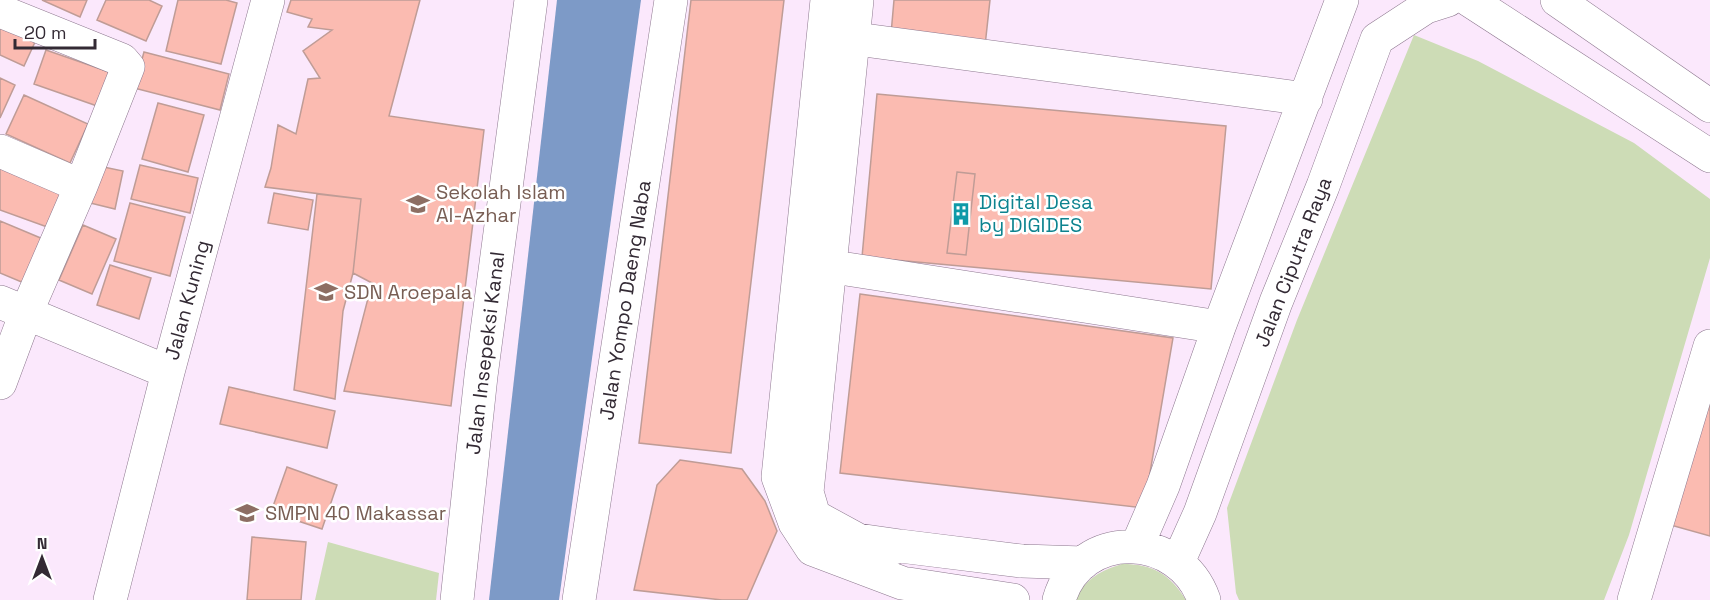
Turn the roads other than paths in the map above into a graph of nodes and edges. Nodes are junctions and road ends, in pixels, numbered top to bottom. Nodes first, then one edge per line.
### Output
1 (268, 0) edge
2 (531, 0) edge
3 (671, 0) edge
4 (827, 0) edge
5 (857, 0) edge
6 (1448, 0) edge
7 (1469, 0) edge
8 (1557, 0) edge
9 (0, 11) edge
10 (1338, 12) edge
11 (839, 37) junction
12 (1377, 39) junction
13 (1306, 99) junction
14 (1710, 106) edge
15 (0, 151) edge
16 (1710, 156) edge
17 (81, 186) junction
18 (815, 264) junction
19 (1234, 288) junction
20 (1276, 302) junction
21 (13, 307) edge
22 (1219, 327) junction
23 (1710, 346) edge
24 (168, 372) junction
25 (0, 383) edge
26 (778, 477) junction
27 (807, 492) junction
28 (900, 546) junction
29 (1137, 546) junction
30 (1178, 562) junction
31 (1083, 563) junction
32 (902, 584) junction
33 (110, 600) edge
34 (458, 600) edge
35 (579, 600) edge
36 (1013, 600) edge
37 (1059, 600) edge
38 (1204, 600) edge
39 (1634, 600) edge

1 - 24 street, Jalan Kuning
2 - 34 street, Jalan Insepeksi Kanal
3 - 35 street, Jalan Yompo Daeng Naba
4 - 11 street
5 - 11 street
6 - 12 street
7 - 16 street
8 - 14 street
9 - 17 street
10 - 12 street
10 - 13 street
11 - 13 street
11 - 18 street
12 - 20 street, Jalan Ciputra Raya
13 - 19 street
15 - 17 street
17 - 21 street
18 - 22 street
18 - 26 street
18 - 27 street
19 - 20 street
19 - 22 street
20 - 30 street, Jalan Ciputra Raya
21 - 24 street
21 - 25 street
22 - 29 street
23 - 39 street
24 - 33 street, Jalan Kuning
26 - 27 street
26 - 32 street
27 - 28 street
28 - 31 street
28 - 32 street
29 - 30 street
29 - 31 street
30 - 38 street
31 - 37 street
32 - 36 street

